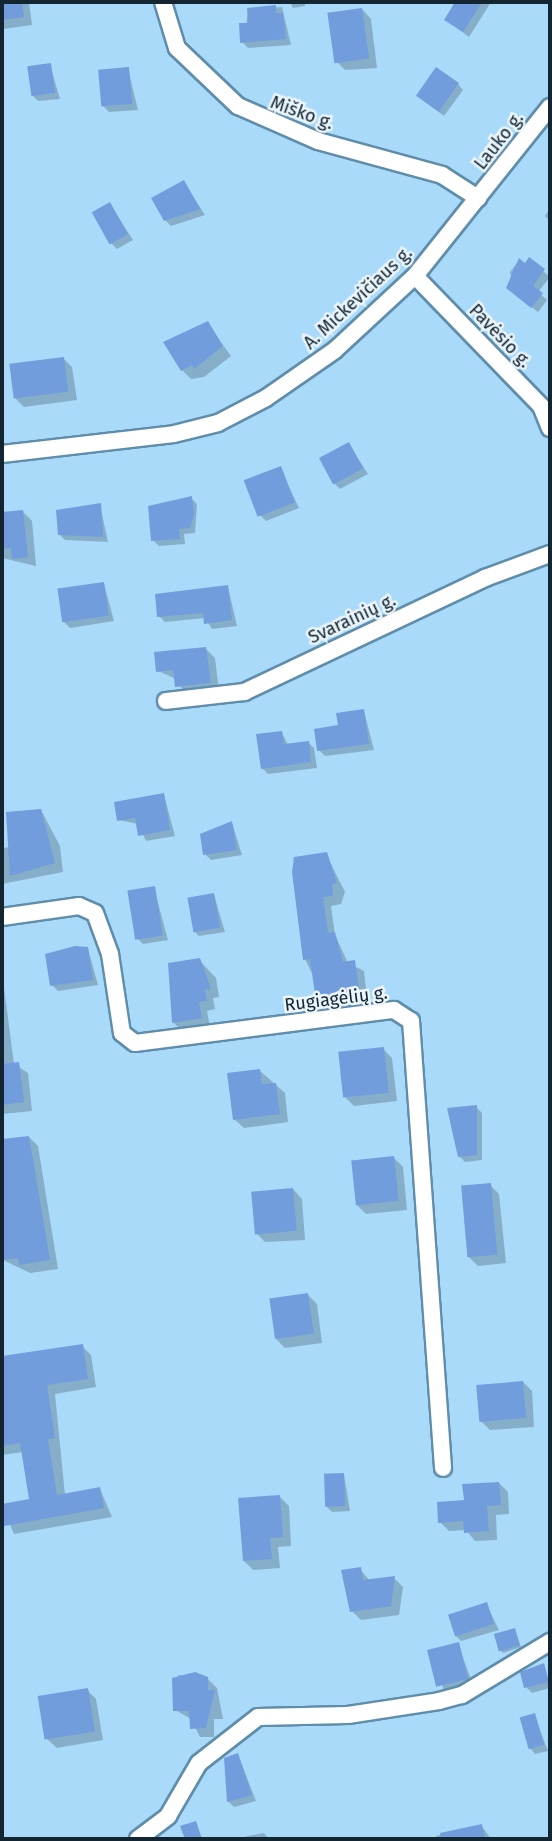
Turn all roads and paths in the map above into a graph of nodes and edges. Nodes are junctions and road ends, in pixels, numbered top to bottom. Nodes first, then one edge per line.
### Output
1 (163, 2) edge
2 (550, 107) edge
3 (478, 198) junction
4 (415, 276) junction
5 (550, 428) edge
6 (2, 454) edge
7 (550, 554) edge
8 (166, 701) dead end
9 (2, 918) edge
10 (443, 1468) dead end
11 (550, 1642) edge
12 (138, 1839) edge

1 - 3 street, Miško g.
2 - 3 street, Lauko g.
3 - 4 street, A. Mickevičiaus g.
4 - 5 street, Pavėsio g.
4 - 6 street, A. Mickevičiaus g.
7 - 8 street, Svarainių g.
9 - 10 street, Rugiagėlių g.
11 - 12 street

